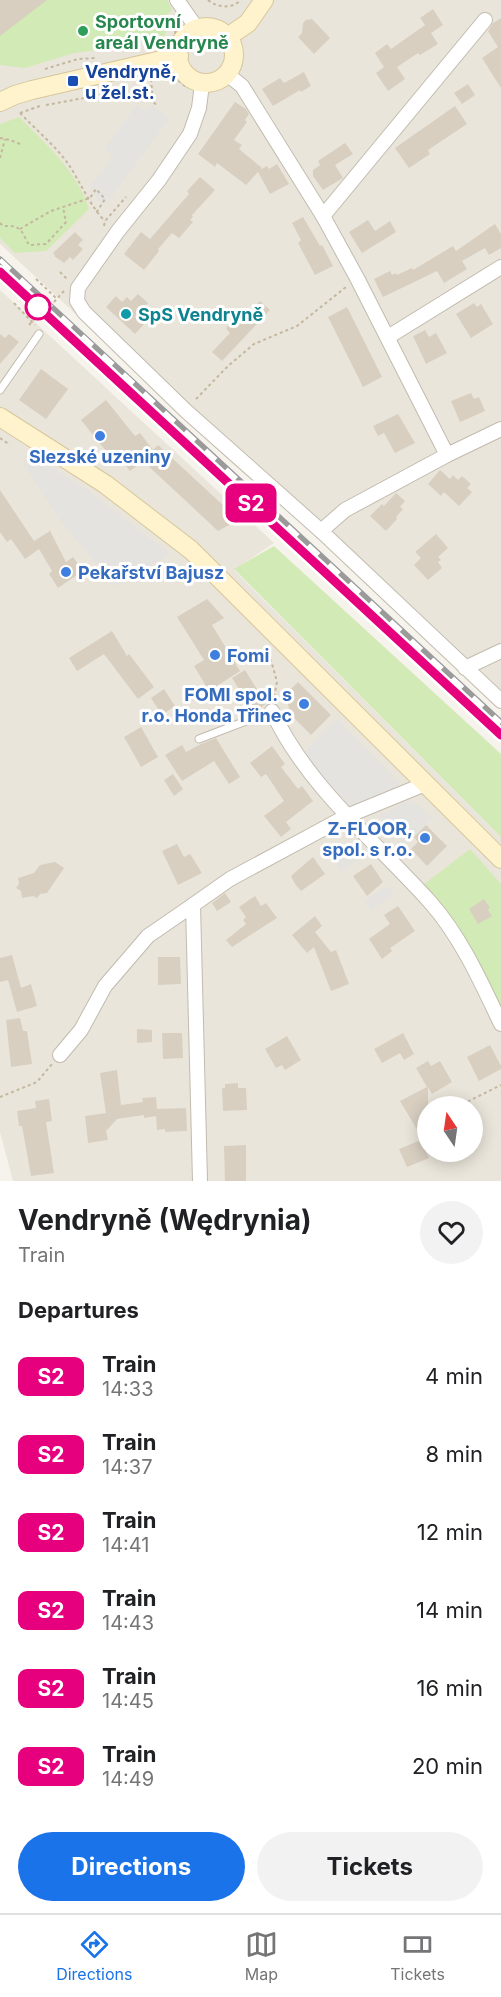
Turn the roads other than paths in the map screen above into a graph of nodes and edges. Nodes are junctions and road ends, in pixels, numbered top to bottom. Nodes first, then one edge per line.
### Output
1 (264, 0) edge
2 (181, 5) edge
3 (484, 20) dead end
4 (196, 27) junction
5 (229, 36) junction
6 (172, 50) junction
7 (227, 74) junction
8 (195, 87) junction
9 (12, 103) edge
10 (323, 216) junction
11 (501, 267) edge
12 (39, 334) dead end
13 (388, 337) junction
14 (0, 390) edge
15 (0, 417) edge
16 (501, 429) edge
17 (447, 455) junction
18 (321, 531) junction
19 (501, 651) edge
20 (465, 668) junction
21 (501, 701) edge
22 (272, 711) joint
23 (199, 739) dead end
24 (425, 784) junction
25 (347, 816) junction
26 (501, 859) edge
27 (193, 905) junction
28 (501, 1024) edge
29 (60, 1055) road end
30 (200, 1181) edge

1 - 5 main road
2 - 4 street
3 - 10 street
4 - 5 main road
4 - 6 main road
5 - 7 main road
6 - 8 main road
6 - 9 main road
7 - 8 main road
7 - 10 street
8 - 18 street
10 - 13 street
11 - 13 street
12 - 14 lane
13 - 17 street
15 - 24 main road
16 - 17 street
17 - 18 street
18 - 20 street
19 - 20 street
20 - 21 street
22 - 23 lane
22 - 25 street
24 - 25 street
24 - 26 main road
25 - 27 street
25 - 28 street
27 - 29 street
27 - 30 street

